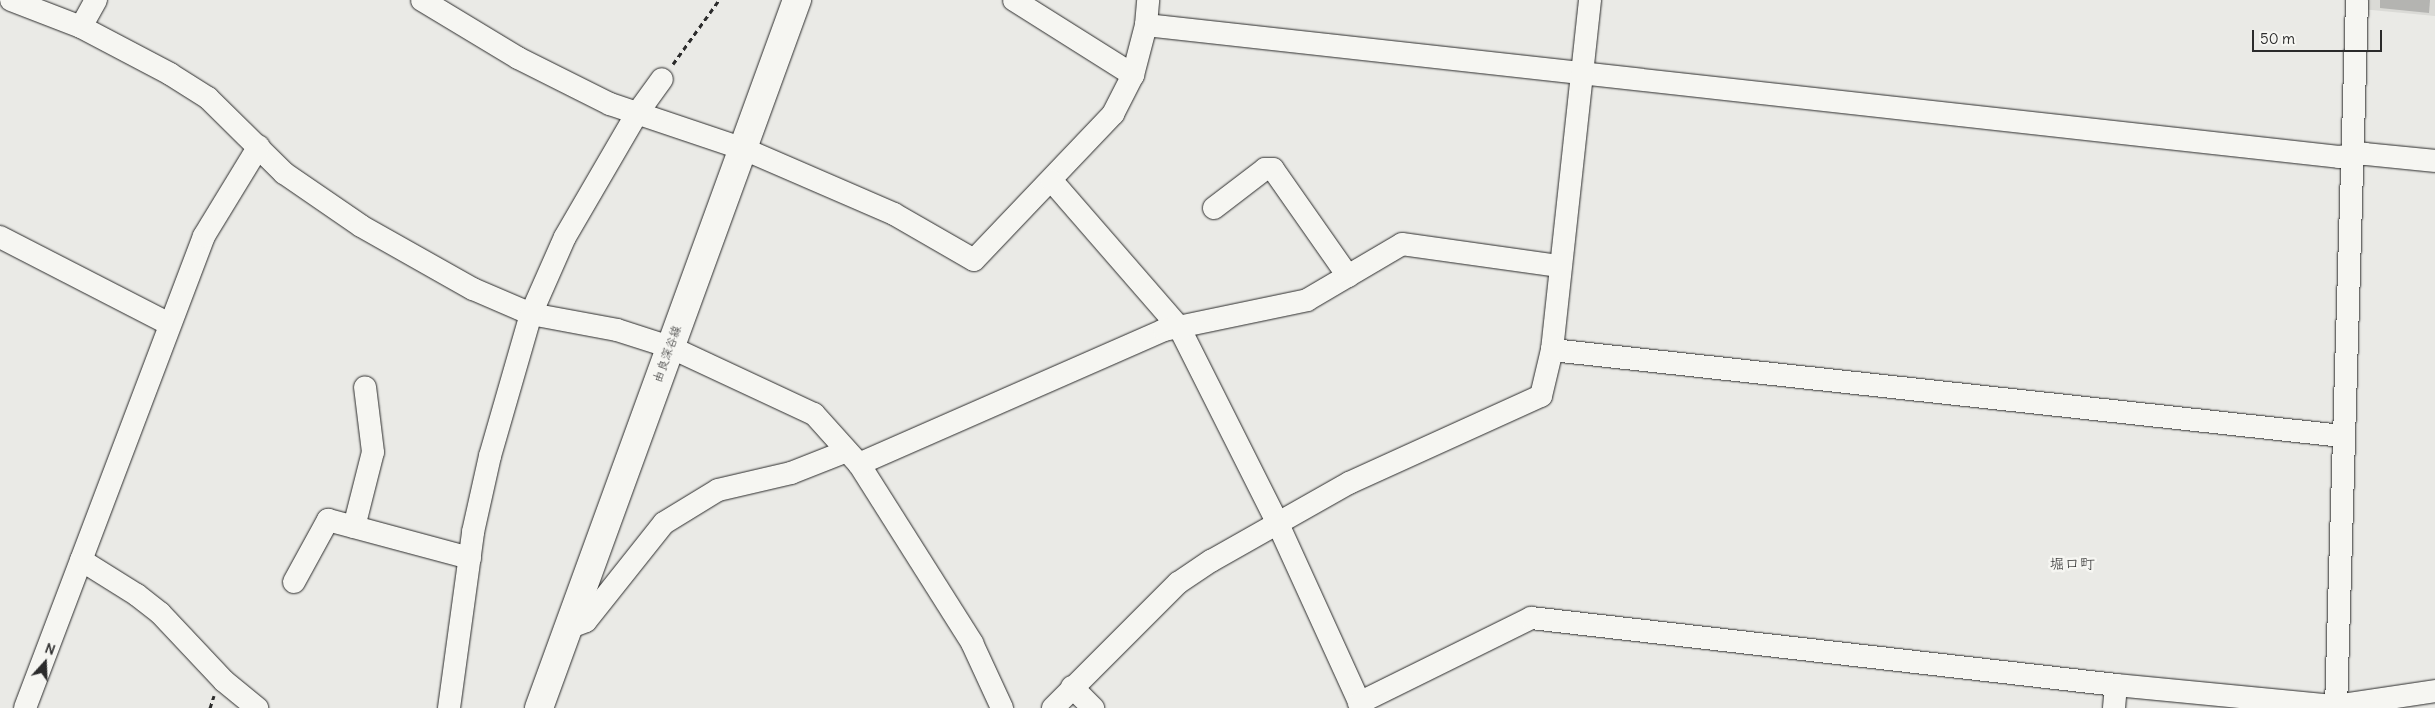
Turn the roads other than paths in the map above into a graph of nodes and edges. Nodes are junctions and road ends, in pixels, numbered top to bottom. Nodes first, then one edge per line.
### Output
1 (11, 0) edge
2 (96, 0) edge
3 (422, 0) edge
4 (797, 0) edge
5 (1014, 0) edge
6 (1148, 0) edge
7 (1590, 0) edge
8 (2357, 0) edge
9 (1146, 25) junction
10 (81, 27) junction
11 (1133, 75) junction
12 (1582, 75) junction
13 (662, 79) road end
14 (636, 115) junction
15 (259, 146) junction
16 (744, 149) junction
17 (2353, 155) junction
18 (2435, 161) edge
19 (1052, 181) junction
20 (1214, 208) dead end
21 (0, 237) edge
22 (1559, 266) junction
23 (1348, 276) junction
24 (531, 314) junction
25 (169, 324) junction
26 (1179, 327) junction
27 (670, 347) junction
28 (1552, 350) junction
29 (365, 387) dead end
30 (2342, 436) junction
31 (853, 458) junction
32 (1278, 524) junction
33 (354, 527) junction
34 (470, 558) junction
35 (81, 560) junction
36 (294, 582) dead end
37 (568, 628) junction
38 (2116, 685) junction
39 (1072, 687) junction
40 (2435, 691) edge
41 (1361, 706) edge
42 (2336, 707) edge
43 (25, 708) edge
44 (258, 708) edge
45 (448, 708) edge
46 (538, 708) edge
47 (1002, 708) edge
48 (1053, 708) edge
49 (1093, 708) edge
50 (2114, 708) edge

1 - 10 street
2 - 10 street
3 - 14 street
4 - 16 main road, 由良深谷線
5 - 11 street
6 - 9 street
7 - 12 street
8 - 17 street
9 - 11 street
9 - 12 street
10 - 15 street
11 - 19 street
12 - 17 street
12 - 22 street
13 - 14 street
14 - 16 street
14 - 24 street
15 - 24 street
15 - 25 street
16 - 19 street
16 - 27 main road, 由良深谷線
17 - 18 street
17 - 30 street
19 - 26 street
20 - 23 street
21 - 25 street
22 - 23 street
22 - 28 street
23 - 26 street
24 - 27 street
24 - 34 street
25 - 35 street
26 - 31 street
26 - 32 street
27 - 31 street
27 - 37 main road, 由良深谷線
28 - 30 street
28 - 32 street
29 - 33 street
30 - 42 street
31 - 37 street
31 - 47 street
32 - 39 street
32 - 41 street
33 - 34 street
33 - 36 street
34 - 45 street
35 - 43 street
35 - 44 street
37 - 46 main road, 由良深谷線
38 - 41 street
38 - 42 street
38 - 50 street
39 - 48 street
39 - 49 street
40 - 42 street

